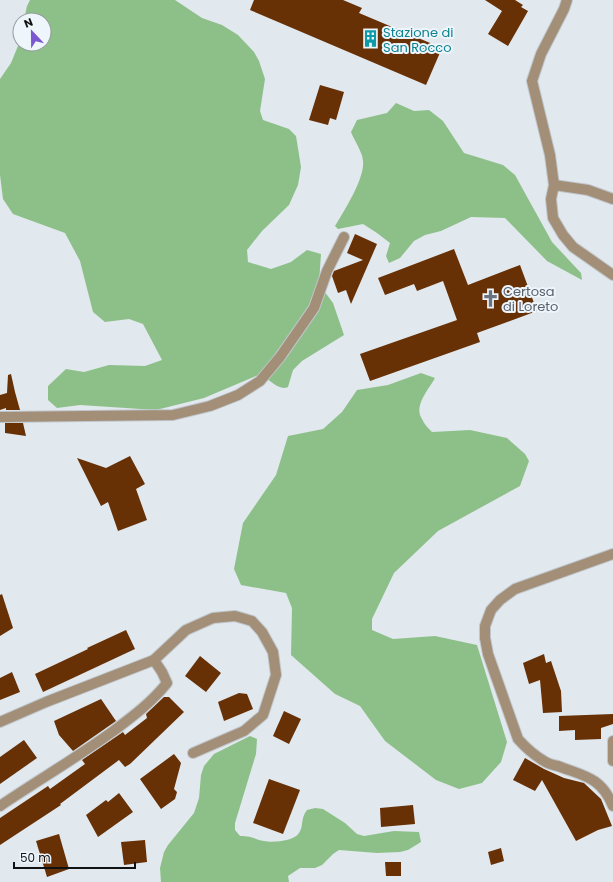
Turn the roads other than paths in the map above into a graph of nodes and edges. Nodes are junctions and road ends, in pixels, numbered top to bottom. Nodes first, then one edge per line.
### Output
1 (567, 0) edge
2 (554, 185) junction
3 (613, 199) edge
4 (344, 237) dead end
5 (613, 275) edge
6 (0, 417) edge
7 (613, 554) edge
8 (154, 660) junction
9 (0, 722) edge
10 (613, 740) edge
11 (193, 753) dead end
12 (613, 762) edge
13 (0, 806) edge
14 (613, 806) edge

1 - 2 street
2 - 3 street
2 - 5 street
4 - 6 street
7 - 14 street
8 - 9 street
8 - 11 street
8 - 13 street
10 - 12 street

